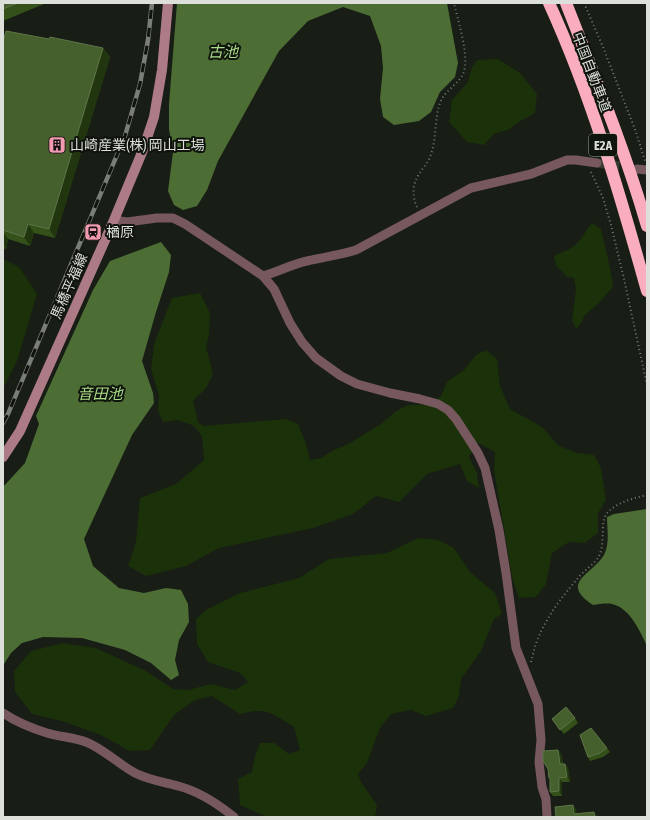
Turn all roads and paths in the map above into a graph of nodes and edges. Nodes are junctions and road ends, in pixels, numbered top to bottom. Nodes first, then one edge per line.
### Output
1 (168, 3) edge
2 (454, 3) edge
3 (549, 3) edge
4 (566, 3) edge
5 (584, 3) edge
6 (593, 163) joint
7 (643, 170) edge
8 (636, 190) junction
9 (421, 216) junction
10 (647, 217) edge
11 (114, 220) junction
12 (647, 226) edge
13 (263, 276) junction
14 (647, 291) edge
15 (647, 385) edge
16 (3, 457) edge
17 (647, 495) edge
18 (527, 676) junction
19 (5, 715) edge
20 (3, 725) edge
21 (234, 817) edge
22 (547, 817) edge

1 - 11 main road, 馬橋平福線
2 - 9 path
3 - 14 highway, 中国自動車道 / E2A
4 - 8 highway, 中国自動車道 / E2A
5 - 7 path
6 - 9 street
6 - 15 path
8 - 10 highway
8 - 12 highway, 中国自動車道 / E2A
9 - 13 street
11 - 13 street
11 - 16 main road, 馬橋平福線
13 - 18 street
17 - 18 path
18 - 22 street
19 - 20 street
19 - 21 street

